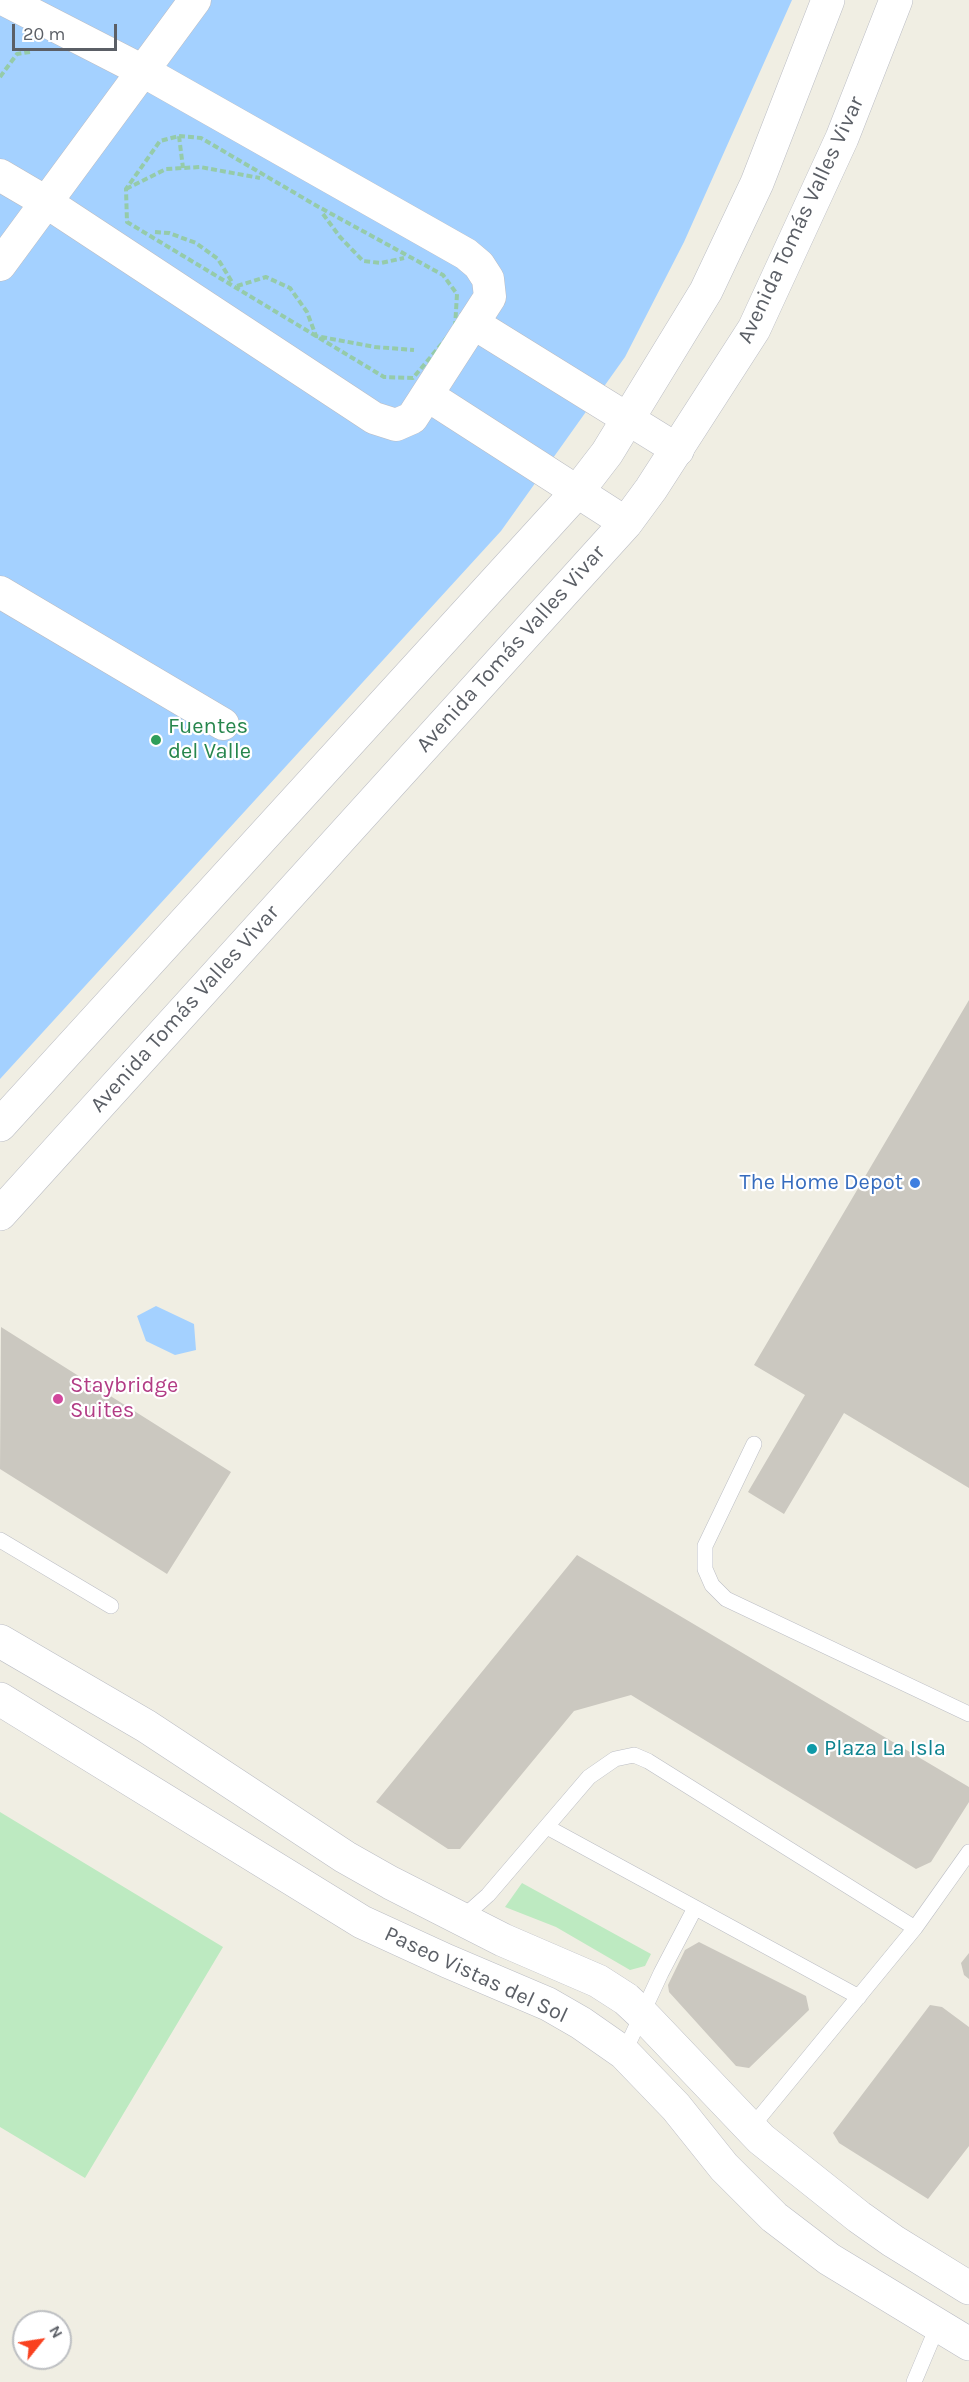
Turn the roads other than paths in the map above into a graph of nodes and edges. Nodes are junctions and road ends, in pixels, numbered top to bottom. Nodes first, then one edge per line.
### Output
1 (195, 0) edge
2 (828, 0) edge
3 (896, 0) edge
4 (4, 6) edge
5 (143, 71) junction
6 (0, 175) edge
7 (46, 202) junction
8 (0, 265) edge
9 (473, 323) junction
10 (427, 395) junction
11 (629, 420) junction
12 (678, 450) junction
13 (577, 492) junction
14 (626, 523) junction
15 (0, 592) edge
16 (223, 724) dead end
17 (0, 1125) edge
18 (0, 1214) edge
19 (754, 1444) dead end
20 (0, 1540) edge
21 (111, 1606) dead end
22 (0, 1641) edge
23 (58, 1676) junction
24 (0, 1699) edge
25 (969, 1714) edge
26 (33, 1718) junction
27 (146, 1726) junction
28 (121, 1773) junction
29 (547, 1827) junction
30 (969, 1852) edge
31 (695, 1908) junction
32 (461, 1919) junction
33 (915, 1928) junction
34 (859, 1997) junction
35 (641, 2013) junction
36 (624, 2053) junction
37 (750, 2129) junction
38 (859, 2217) junction
39 (829, 2259) junction
40 (969, 2288) edge
41 (938, 2325) junction
42 (969, 2344) edge
43 (914, 2382) edge

1 - 5 street
2 - 11 street
3 - 12 street, Avenida Tomás Valles Vivar
4 - 5 street
5 - 7 street
5 - 9 street
6 - 7 street
7 - 8 street
7 - 10 street
9 - 10 street
9 - 11 street
10 - 13 street
11 - 12 street
11 - 13 street
12 - 14 street, Avenida Tomás Valles Vivar
13 - 14 street
13 - 17 street
14 - 18 street, Avenida Tomás Valles Vivar
15 - 16 street
19 - 25 lane
20 - 21 lane
22 - 23 street, Paseo Vistas del Sol
23 - 26 street
23 - 27 street, Paseo Vistas del Sol
24 - 26 street, Paseo Vistas del Sol
26 - 28 street, Paseo Vistas del Sol
27 - 28 street
27 - 32 street, Paseo Vistas del Sol
28 - 36 street, Paseo Vistas del Sol
29 - 31 lane
29 - 32 lane
29 - 33 lane
30 - 33 lane
31 - 34 lane
31 - 35 lane
32 - 35 street, Paseo Vistas del Sol
33 - 34 lane
34 - 37 lane
35 - 36 lane
35 - 37 street, Paseo Vistas del Sol
36 - 39 street, Paseo Vistas del Sol
37 - 38 street, Paseo Vistas del Sol
38 - 39 street
38 - 40 street, Paseo Vistas del Sol
39 - 41 street, Paseo Vistas del Sol
41 - 42 street, Paseo Vistas del Sol
41 - 43 lane

